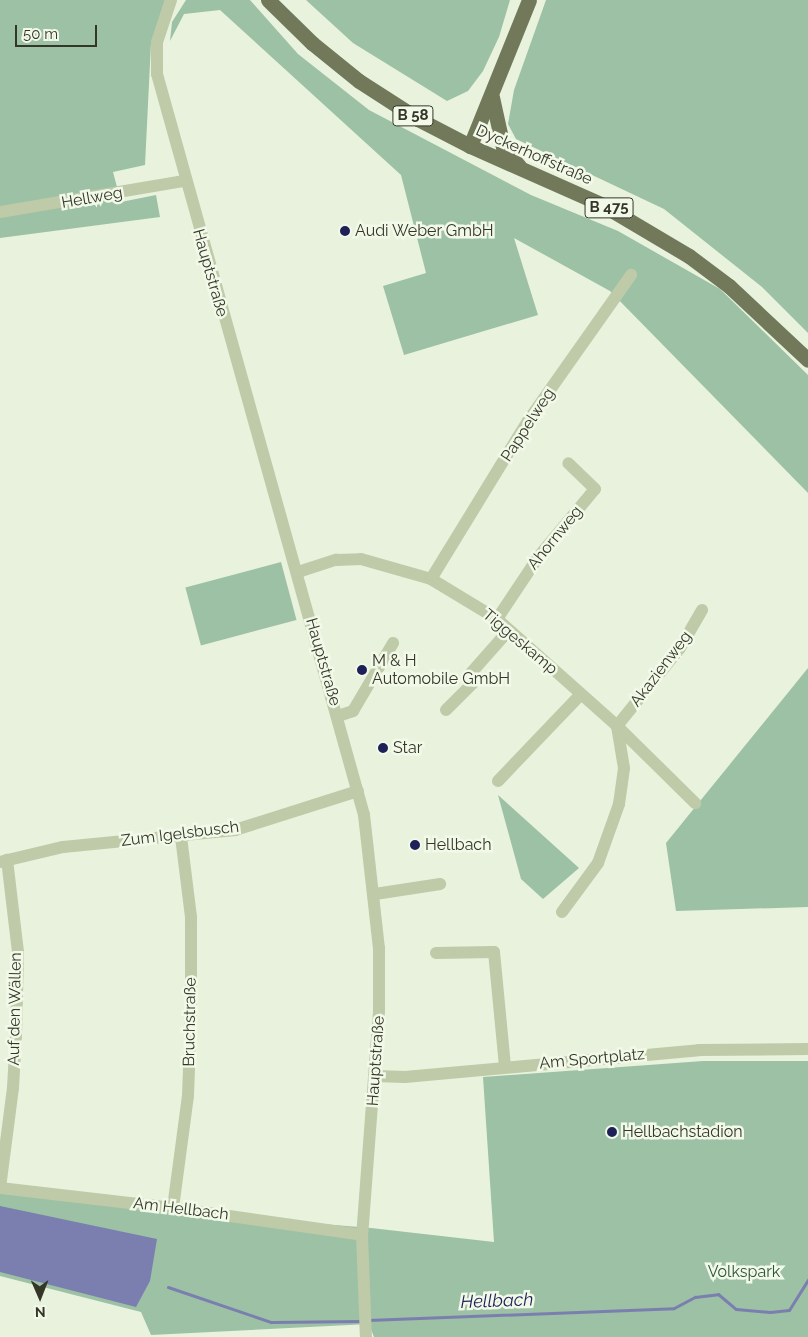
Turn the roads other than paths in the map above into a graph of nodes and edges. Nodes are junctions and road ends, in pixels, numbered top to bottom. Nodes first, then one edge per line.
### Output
1 (268, 0) edge
2 (529, 0) edge
3 (172, 2) edge
4 (492, 97) junction
5 (470, 146) junction
6 (523, 170) junction
7 (184, 181) junction
8 (0, 212) edge
9 (631, 275) dead end
10 (808, 360) edge
11 (568, 463) dead end
12 (298, 572) junction
13 (431, 579) junction
14 (702, 610) dead end
15 (496, 619) junction
16 (509, 630) junction
17 (393, 643) dead end
18 (581, 694) junction
19 (446, 710) dead end
20 (338, 716) junction
21 (617, 726) junction
22 (498, 781) dead end
23 (358, 791) junction
24 (695, 803) dead end
25 (181, 837) junction
26 (3, 861) edge
27 (440, 884) dead end
28 (375, 894) junction
29 (562, 912) dead end
30 (436, 953) dead end
31 (808, 1048) edge
32 (506, 1066) junction
33 (375, 1076) junction
34 (0, 1188) edge
35 (173, 1208) junction
36 (362, 1234) junction
37 (366, 1331) edge

1 - 5 main road, Dyckerhoffstraße / B 58
2 - 4 main road
3 - 7 street, Hauptstraße
4 - 5 main road
4 - 6 main road
5 - 6 main road, Dyckerhoffstraße / B 475
6 - 10 main road, Dyckerhoffstraße / B 475
7 - 8 street, Hellweg
7 - 12 street, Hauptstraße
9 - 13 street, Pappelweg
11 - 15 street, Ahornweg
12 - 13 street, Tiggeskamp
12 - 20 street, Hauptstraße
13 - 15 street, Tiggeskamp
14 - 21 street, Akazienweg
15 - 16 street, Tiggeskamp
16 - 18 street, Tiggeskamp
16 - 19 street
17 - 20 street
18 - 21 street, Tiggeskamp
18 - 22 street
20 - 23 street, Hauptstraße
21 - 24 street, Tiggeskamp
21 - 29 street
23 - 25 street, Zum Igelsbusch
23 - 28 street, Hauptstraße
25 - 26 street, Zum Igelsbusch
25 - 35 street, Bruchstraße
26 - 34 street, Auf den Wällen
27 - 28 street
28 - 33 street, Hauptstraße
30 - 32 street
31 - 32 street, Am Sportplatz
32 - 33 street, Am Sportplatz
33 - 36 street, Hauptstraße
34 - 35 street, Am Hellbach
35 - 36 street, Am Hellbach
36 - 37 street, Hauptstraße

